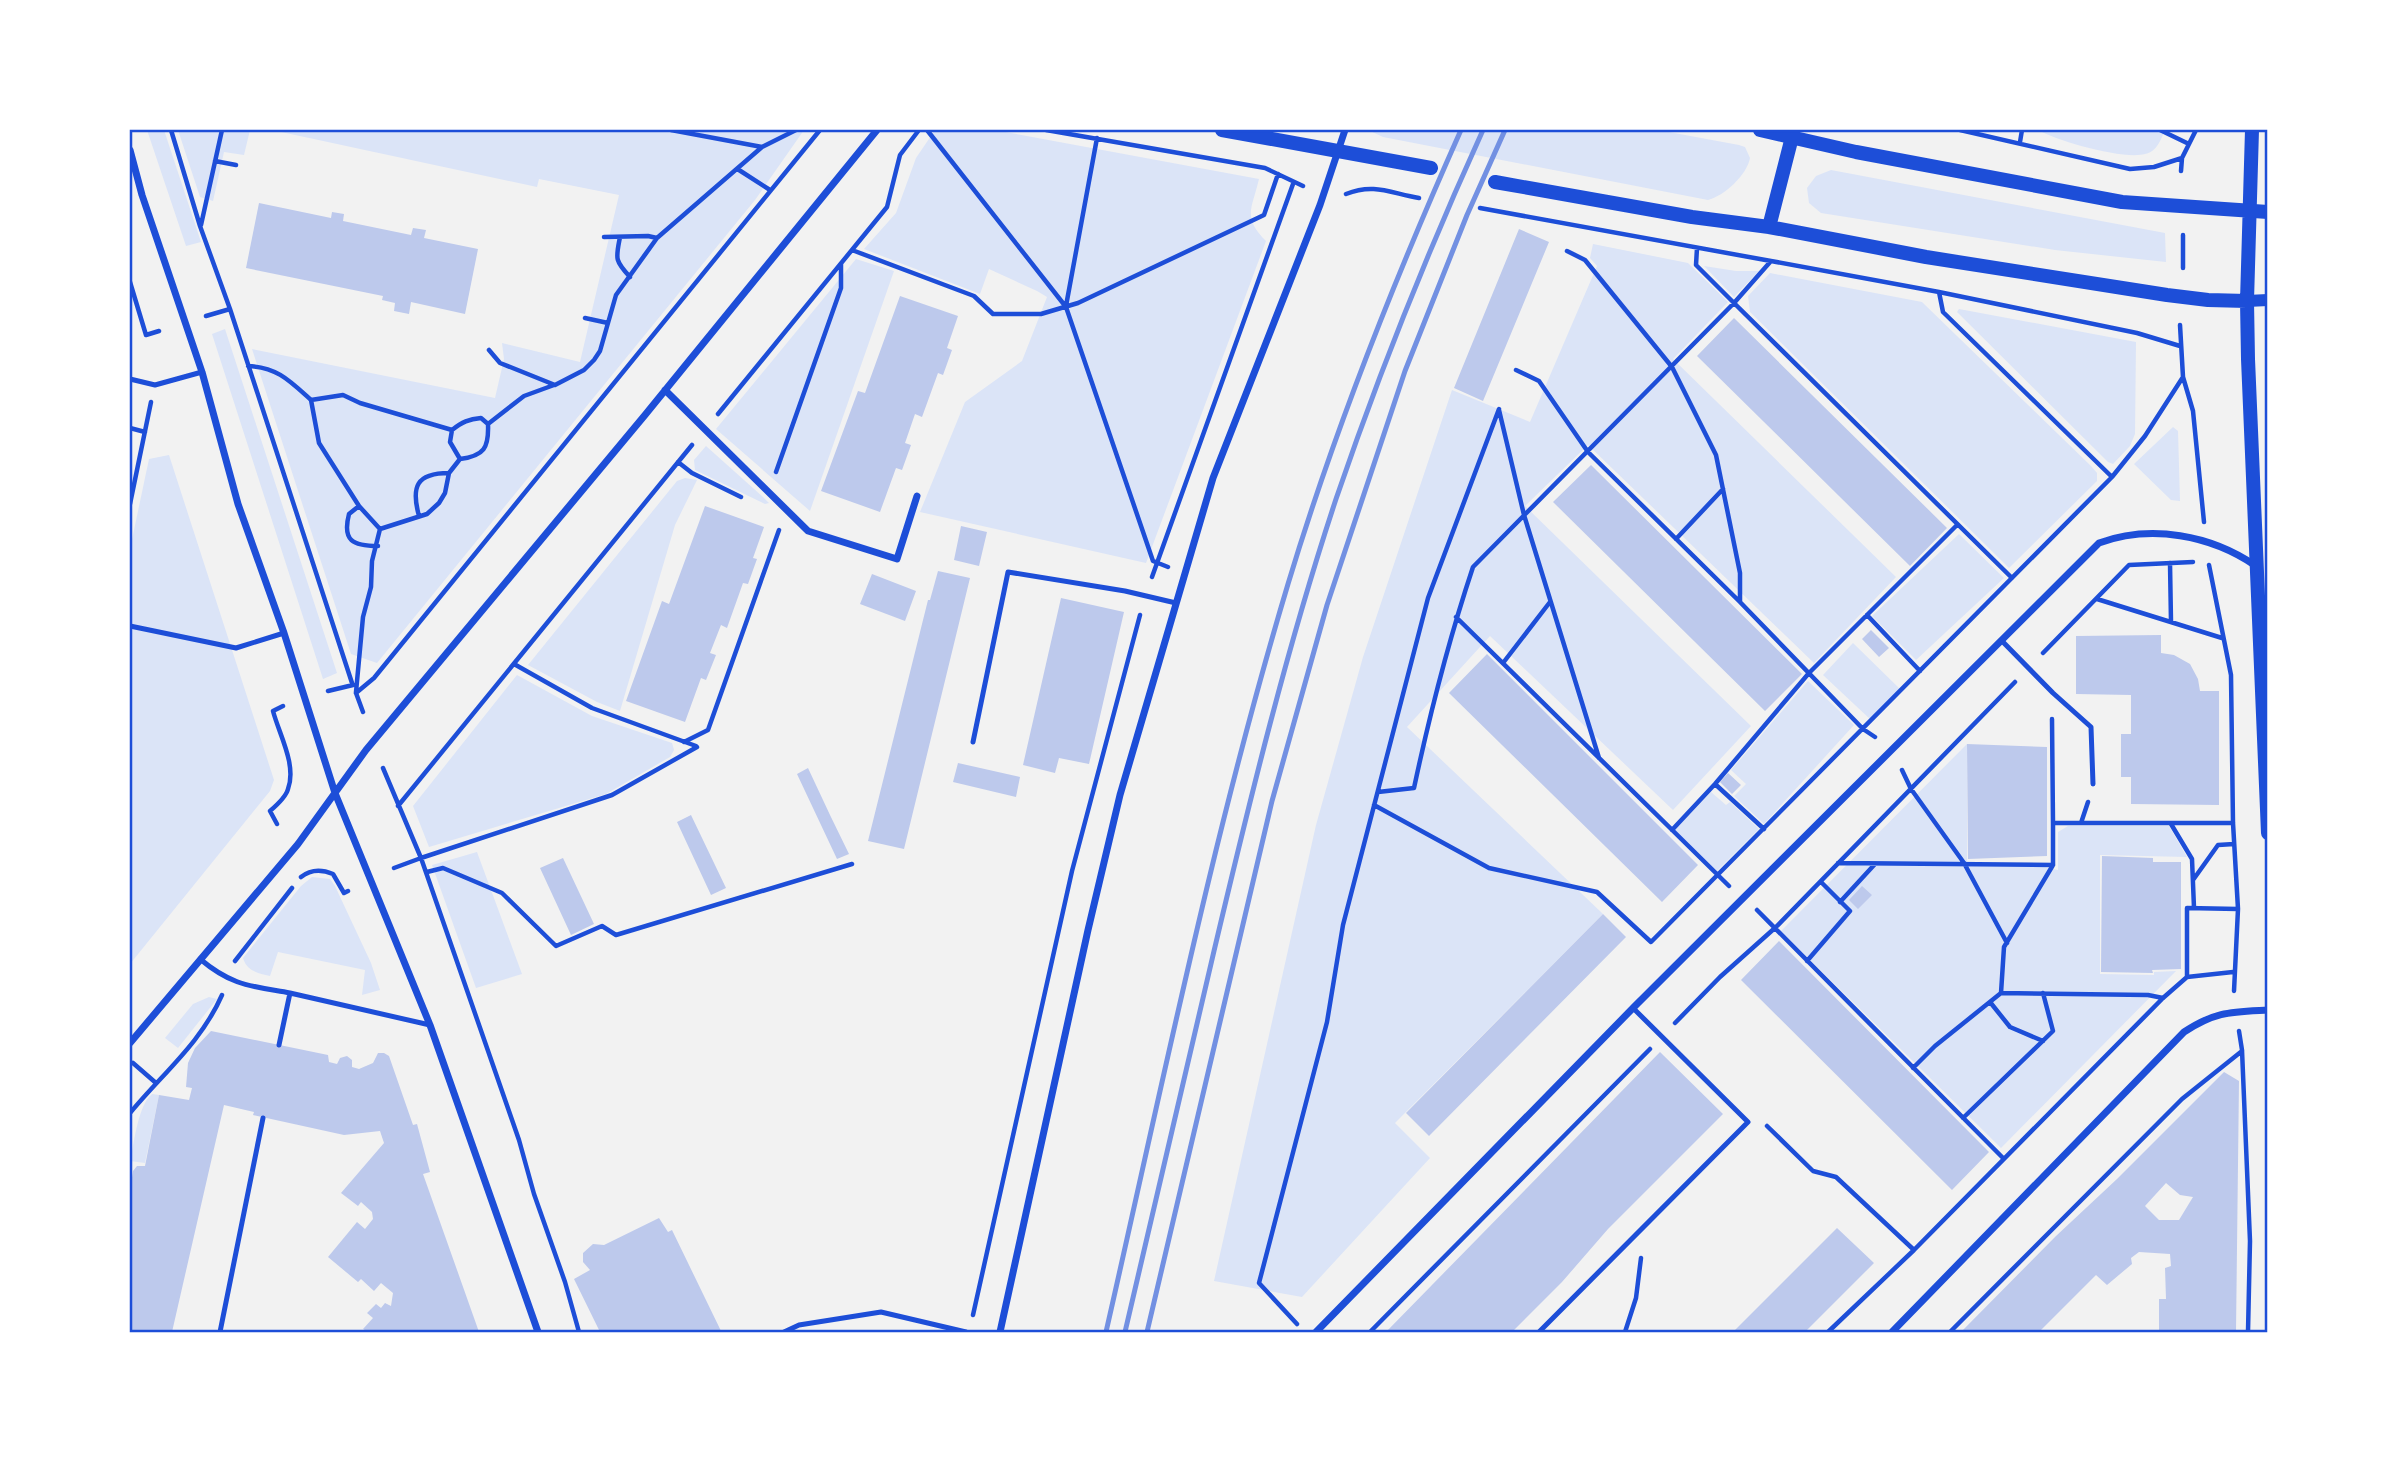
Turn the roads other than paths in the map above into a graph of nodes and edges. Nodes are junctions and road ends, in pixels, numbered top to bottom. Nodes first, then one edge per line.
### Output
1 (877, 130) edge
2 (1222, 130) edge
3 (1345, 130) edge
4 (1760, 130) edge
5 (2252, 130) edge
6 (1792, 137) junction
7 (130, 150) edge
8 (1338, 152) junction
9 (1431, 168) dead end
10 (1495, 182) dead end
11 (2250, 211) junction
12 (2267, 212) edge
13 (1769, 227) junction
14 (2267, 300) edge
15 (2247, 301) junction
16 (202, 372) junction
17 (130, 379) edge
18 (665, 390) junction
19 (917, 496) dead end
20 (2257, 568) junction
21 (1176, 603) junction
22 (130, 626) edge
23 (284, 634) junction
24 (2002, 641) junction
25 (973, 742) dead end
26 (2093, 784) dead end
27 (335, 793) junction
28 (2267, 833) edge
29 (200, 959) junction
30 (290, 993) junction
31 (1633, 1008) junction
32 (2267, 1010) edge
33 (430, 1025) junction
34 (130, 1043) edge
35 (279, 1045) dead end
36 (263, 1118) dead end
37 (968, 1330) edge
38 (220, 1332) edge
39 (538, 1332) edge
40 (784, 1332) edge
41 (1000, 1332) edge
42 (1316, 1332) edge
43 (1539, 1332) edge
44 (1892, 1332) edge

1 - 18 street
2 - 8 main road
3 - 8 street
4 - 6 main road
5 - 11 main road
6 - 11 main road
6 - 13 main road
7 - 16 street
8 - 9 main road
8 - 21 street
10 - 13 main road
11 - 12 main road
11 - 15 main road
13 - 15 main road
14 - 15 street
15 - 20 main road
16 - 17 lane
16 - 23 street
18 - 19 street
18 - 27 street
20 - 24 street
20 - 28 main road
21 - 25 lane
21 - 41 street
22 - 23 lane
23 - 27 street
24 - 26 lane
24 - 31 street
27 - 29 street
27 - 33 street
29 - 30 lane
29 - 34 street
30 - 33 lane
30 - 35 lane
31 - 42 street
31 - 43 lane
32 - 44 street
33 - 39 street
36 - 38 lane
37 - 40 lane

